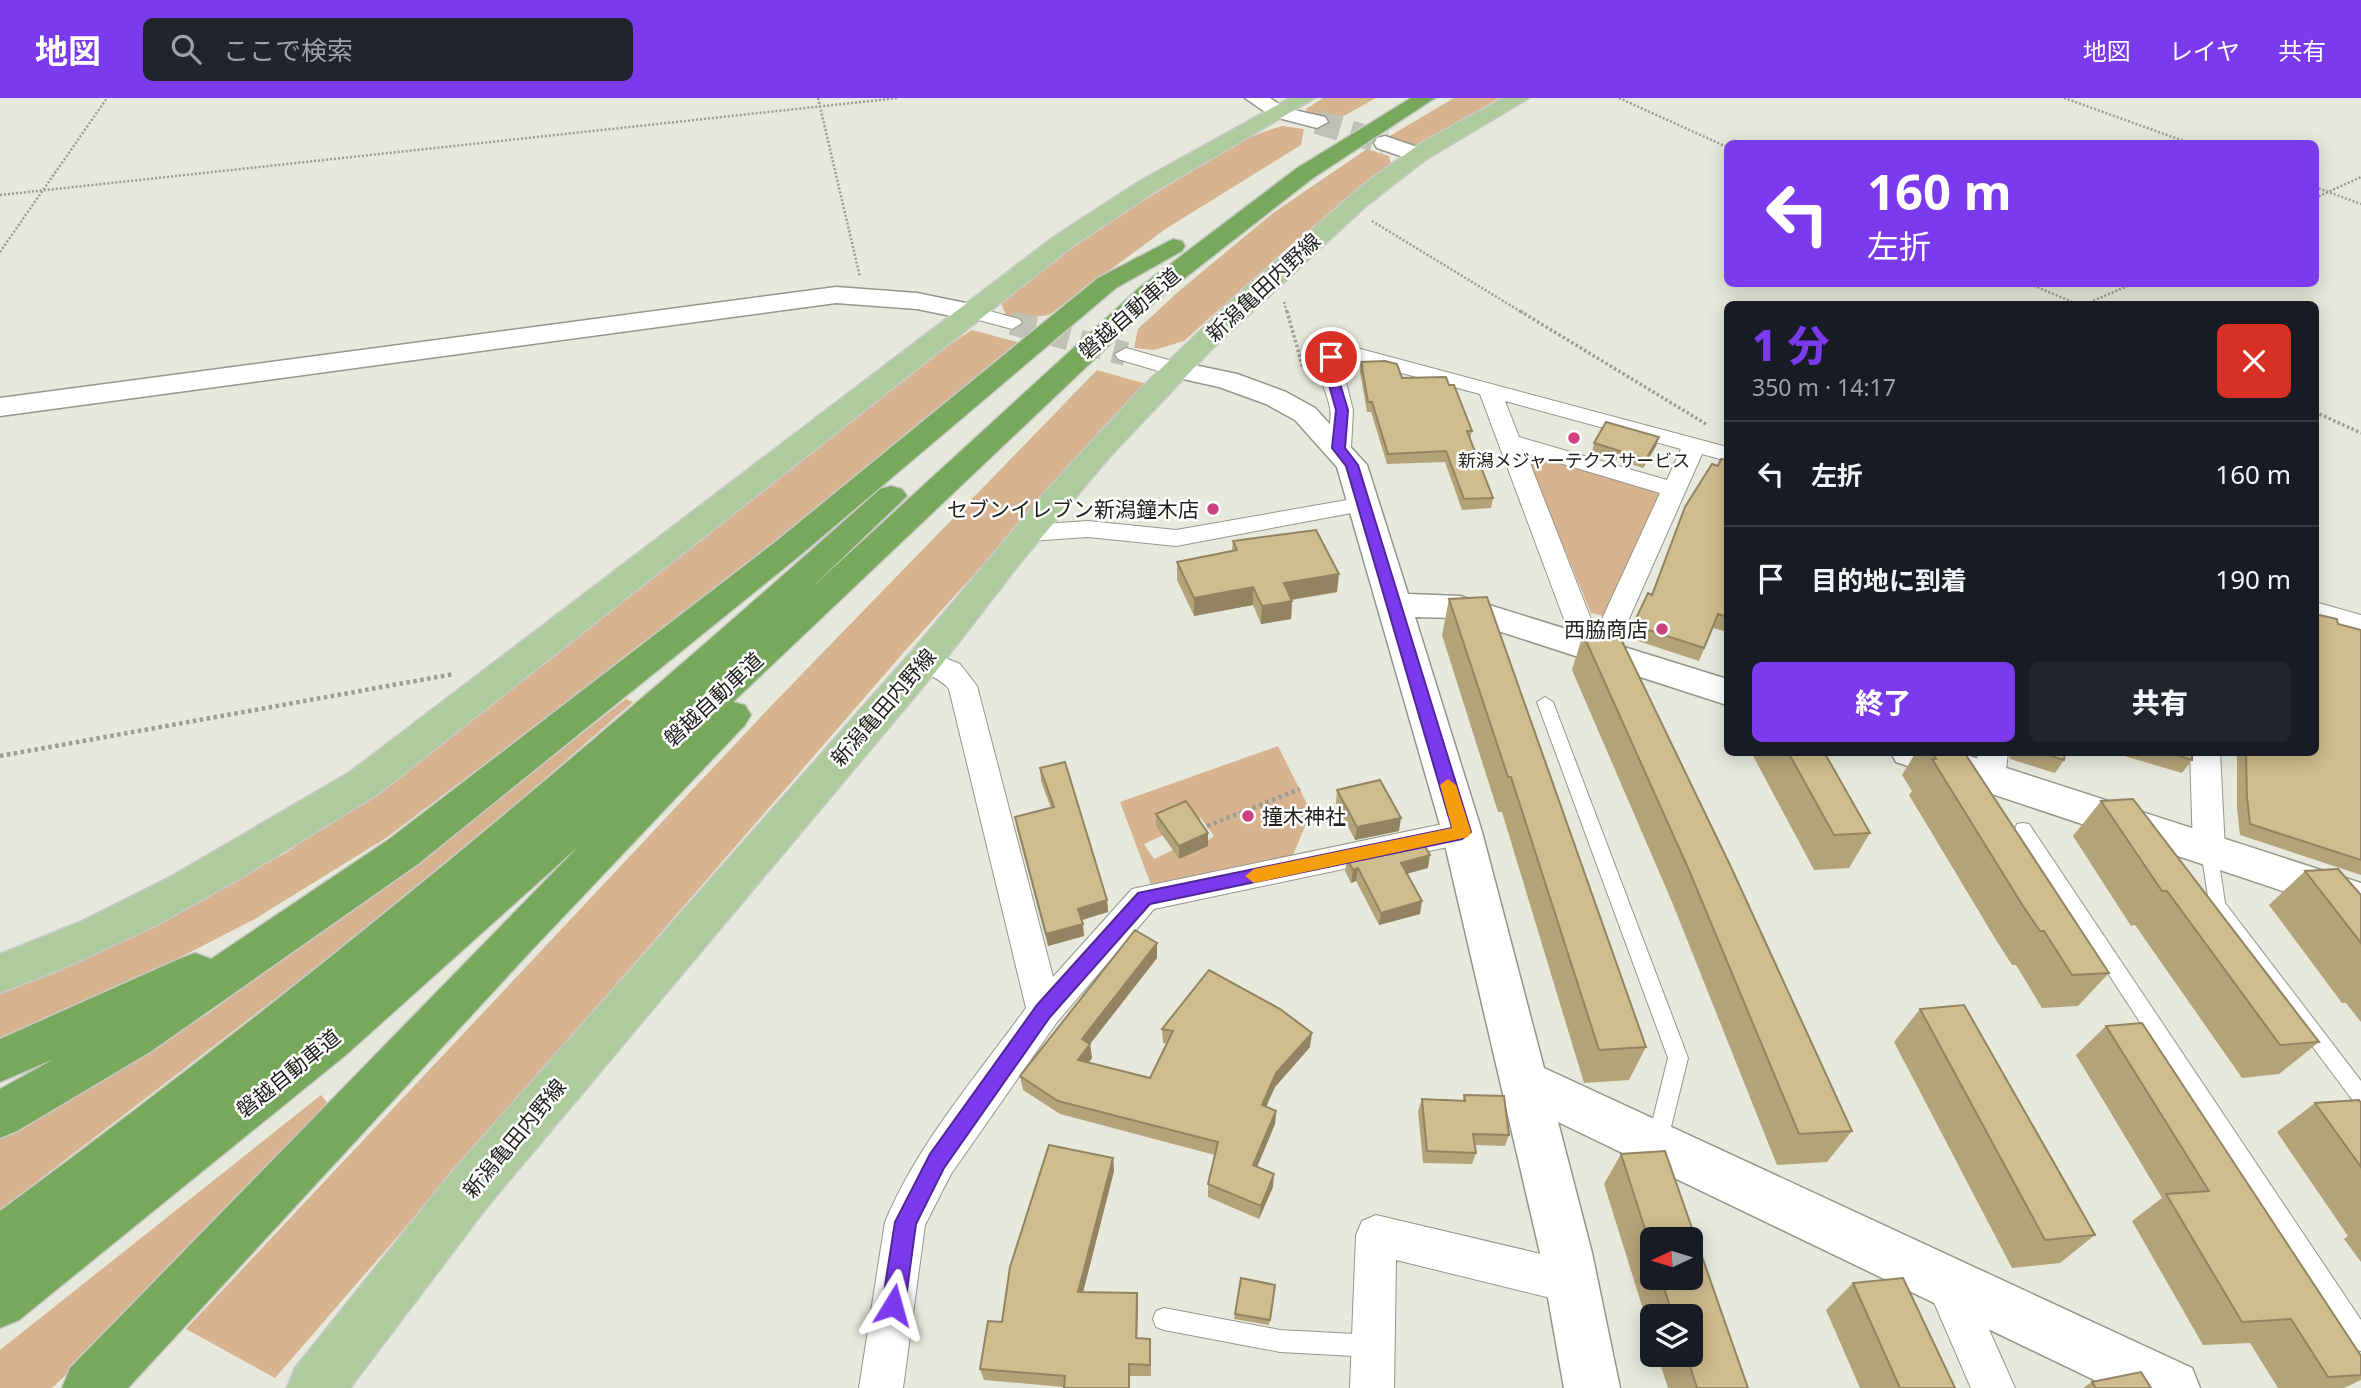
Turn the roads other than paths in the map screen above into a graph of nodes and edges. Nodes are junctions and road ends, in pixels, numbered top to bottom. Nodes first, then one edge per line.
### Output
1 (1394, 98) edge
2 (1425, 98) edge
3 (1518, 98) edge
4 (1288, 108) edge
5 (1174, 246) junction
6 (971, 312) junction
7 (1012, 323) tunnel mouth
8 (1126, 354) tunnel mouth
9 (1175, 369) junction
10 (1490, 391) junction
11 (1036, 398) junction
12 (0, 407) edge
13 (1509, 441) junction
14 (1694, 446) junction
15 (1339, 448) junction
16 (1724, 453) edge
17 (1675, 490) junction
18 (1364, 504) junction
19 (1029, 533) junction
20 (1394, 605) junction
21 (2319, 612) edge
22 (2361, 624) edge
23 (1595, 648) junction
24 (925, 660) junction
25 (1724, 691) edge
26 (1545, 702) dead end
27 (1933, 756) edge
28 (2205, 756) edge
29 (1992, 766) edge
30 (2023, 829) dead end
31 (1462, 832) junction
32 (2208, 850) junction
33 (403, 852) junction
34 (2361, 900) edge
35 (0, 974) edge
36 (1044, 1011) junction
37 (0, 1062) edge
38 (1526, 1083) junction
39 (2361, 1096) edge
40 (0, 1115) edge
41 (1656, 1146) junction
42 (0, 1243) edge
43 (1571, 1282) junction
44 (1947, 1284) junction
45 (0, 1301) edge
46 (1164, 1319) dead end
47 (2361, 1340) edge
48 (1373, 1346) junction
49 (90, 1388) edge
50 (315, 1388) edge
51 (881, 1388) edge
52 (1372, 1388) edge
53 (1592, 1388) edge
54 (1993, 1388) edge
55 (2172, 1388) edge

1 - 5 highway, 磐越自動車道
2 - 11 highway, 磐越自動車道
3 - 9 main road, 新潟亀田内野線
4 - 6 main road
5 - 33 highway
5 - 42 highway, 磐越自動車道
6 - 7 street
6 - 12 street
6 - 35 main road
8 - 9 street
9 - 15 street
9 - 19 main road, 新潟亀田内野線
10 - 13 street
10 - 14 street
10 - 15 street
11 - 45 highway, 磐越自動車道
11 - 49 highway
13 - 17 street
13 - 23 street
14 - 16 street
14 - 17 street
15 - 18 street
17 - 23 street
18 - 19 street
18 - 20 street
19 - 24 main road, 新潟亀田内野線
20 - 23 street
20 - 31 street
21 - 22 street
23 - 25 street
24 - 36 street
24 - 50 main road, 新潟亀田内野線
26 - 41 lane
27 - 29 street
28 - 32 street
29 - 32 street
30 - 47 lane
31 - 36 street
31 - 38 street
32 - 34 street
32 - 39 lane
33 - 37 highway
33 - 40 highway
36 - 51 street
38 - 41 street
38 - 43 street
41 - 44 street
43 - 48 street
43 - 53 street
44 - 54 street
44 - 55 street
46 - 48 lane
48 - 52 street

